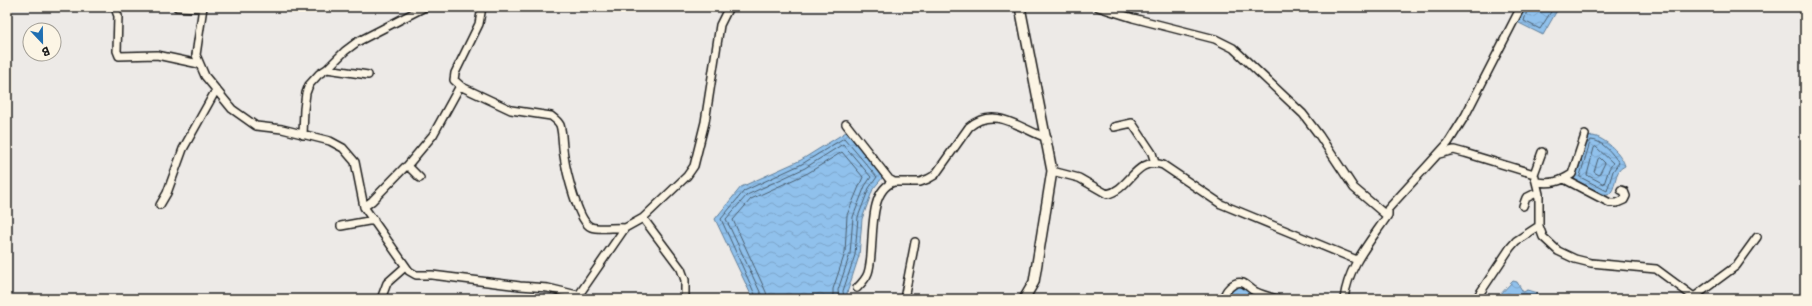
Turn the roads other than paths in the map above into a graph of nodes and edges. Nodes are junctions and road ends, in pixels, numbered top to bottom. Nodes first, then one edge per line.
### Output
1 (111, 7) edge
2 (177, 7) edge
3 (425, 7) edge
4 (482, 7) edge
5 (729, 7) edge
6 (1020, 7) edge
7 (1098, 7) edge
8 (1521, 7) edge
9 (203, 8) edge
10 (199, 64) junction
11 (327, 69) junction
12 (368, 75) dead end
13 (460, 86) junction
14 (216, 90) junction
15 (846, 124) dead end
16 (1114, 127) dead end
17 (303, 135) junction
18 (1585, 135) dead end
19 (1047, 138) junction
20 (1542, 152) dead end
21 (1436, 155) junction
22 (1155, 163) junction
23 (407, 166) junction
24 (1052, 171) junction
25 (420, 178) dead end
26 (1536, 178) junction
27 (1564, 179) junction
28 (894, 182) junction
29 (1621, 190) dead end
30 (1539, 194) junction
31 (160, 205) dead end
32 (1523, 206) dead end
33 (364, 207) junction
34 (1387, 216) junction
35 (643, 218) junction
36 (374, 220) junction
37 (342, 226) dead end
38 (1539, 226) junction
39 (624, 228) junction
40 (1757, 237) dead end
41 (915, 242) dead end
42 (1357, 260) junction
43 (405, 267) junction
44 (857, 288) dead end
45 (1478, 296) edge
46 (576, 297) edge
47 (1694, 298) edge
48 (381, 299) edge
49 (685, 299) edge
50 (904, 299) edge
51 (1024, 299) edge
52 (1224, 299) edge
53 (1277, 299) edge
54 (1344, 299) edge
55 (1487, 299) edge

1 - 10 street
2 - 9 street
3 - 11 street
4 - 13 street
5 - 35 street
6 - 19 street
7 - 34 street
8 - 21 street
9 - 10 street
10 - 14 street
11 - 12 street
11 - 17 street
13 - 23 street
13 - 39 street
14 - 17 street
14 - 31 street
15 - 28 street
16 - 22 street
17 - 33 street
18 - 27 street
19 - 24 street
19 - 28 street
20 - 26 street
21 - 26 street
21 - 34 street
22 - 24 street
22 - 42 street
23 - 25 street
23 - 33 street
24 - 51 street
26 - 27 street
26 - 30 street
27 - 29 street
28 - 44 street
30 - 32 street
30 - 38 street
33 - 36 street
34 - 42 street
35 - 39 street
35 - 49 street
36 - 37 street
36 - 43 street
38 - 45 street
38 - 47 street
39 - 46 street
40 - 47 street
41 - 50 street
42 - 54 street
43 - 46 street
43 - 48 street
45 - 55 street
52 - 53 street

